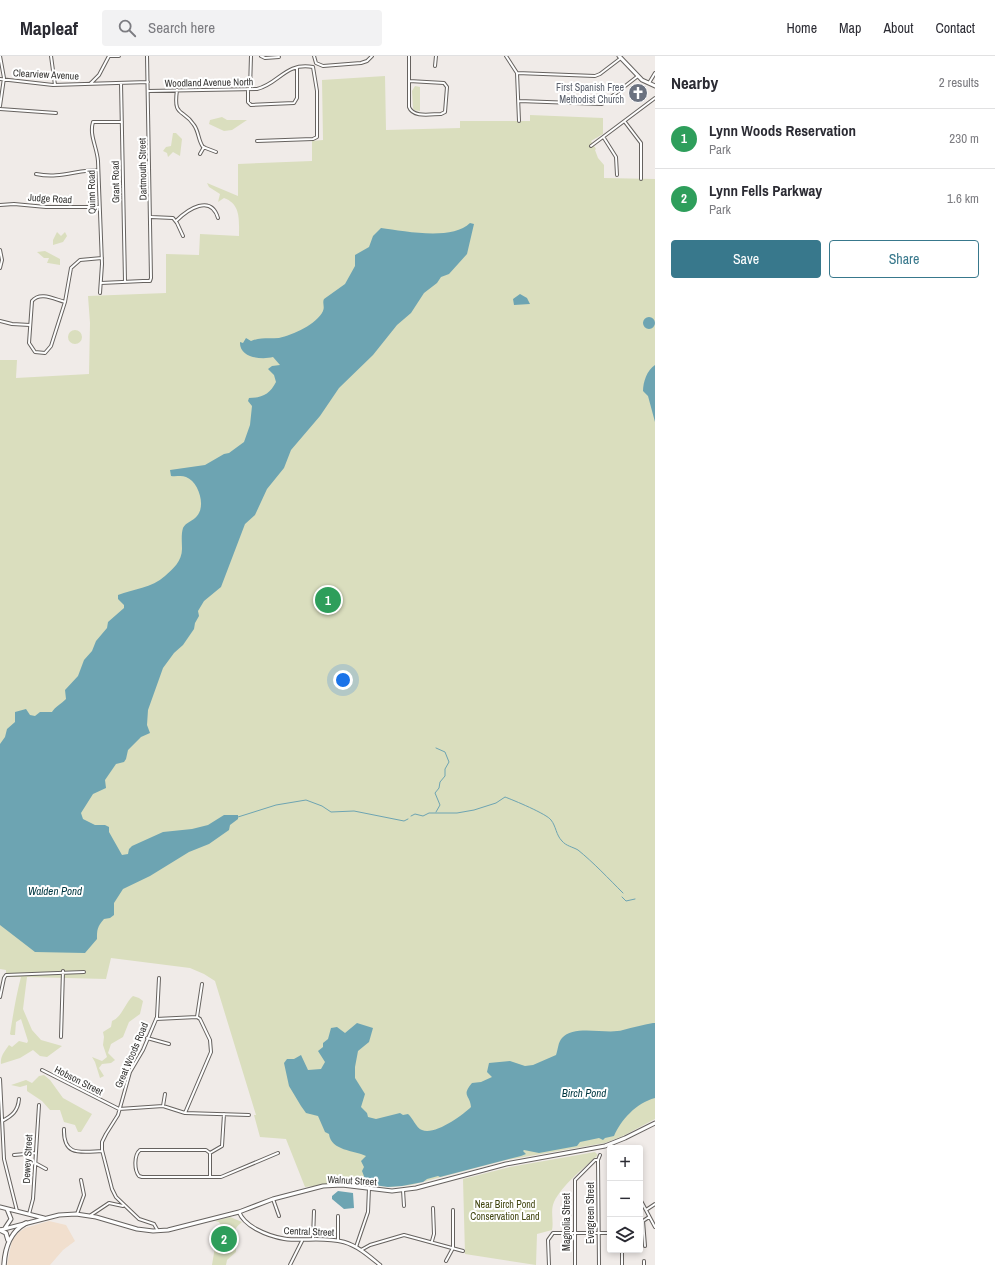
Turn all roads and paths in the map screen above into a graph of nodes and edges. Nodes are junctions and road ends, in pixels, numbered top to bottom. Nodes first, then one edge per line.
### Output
1 (0, 56) edge
2 (51, 56) edge
3 (109, 56) edge
4 (119, 56) edge
5 (147, 56) edge
6 (251, 56) edge
7 (261, 56) edge
8 (314, 56) edge
9 (372, 56) edge
10 (409, 56) edge
11 (436, 56) edge
12 (506, 56) edge
13 (279, 57) edge
14 (620, 57) edge
15 (435, 66) dead end
16 (297, 68) junction
17 (517, 73) junction
18 (655, 73) edge
19 (638, 76) junction
20 (0, 79) edge
21 (4, 80) junction
22 (409, 81) junction
23 (148, 82) junction
24 (121, 83) junction
25 (90, 84) junction
26 (648, 84) junction
27 (56, 85) junction
28 (655, 86) edge
29 (249, 89) junction
30 (177, 90) junction
31 (148, 91) junction
32 (655, 98) edge
33 (519, 101) junction
34 (0, 108) edge
35 (56, 113) dead end
36 (519, 121) dead end
37 (122, 122) junction
38 (625, 122) junction
39 (604, 138) junction
40 (257, 141) dead end
41 (591, 146) dead end
42 (204, 147) junction
43 (216, 152) dead end
44 (200, 154) dead end
45 (98, 170) junction
46 (36, 174) dead end
47 (618, 175) dead end
48 (641, 179) dead end
49 (0, 205) edge
50 (99, 207) junction
51 (151, 218) junction
52 (218, 218) dead end
53 (176, 221) junction
54 (183, 236) dead end
55 (0, 250) edge
56 (102, 258) junction
57 (0, 268) edge
58 (125, 281) junction
59 (101, 283) junction
60 (100, 293) dead end
61 (65, 302) junction
62 (0, 321) edge
63 (30, 325) junction
64 (63, 971) junction
65 (84, 972) dead end
66 (159, 978) dead end
67 (0, 980) edge
68 (3, 981) junction
69 (202, 984) dead end
70 (0, 997) edge
71 (197, 1018) junction
72 (156, 1019) junction
73 (60, 1037) dead end
74 (147, 1038) junction
75 (169, 1044) dead end
76 (42, 1070) dead end
77 (0, 1079) edge
78 (166, 1094) dead end
79 (19, 1099) dead end
80 (39, 1105) dead end
81 (162, 1106) junction
82 (119, 1109) junction
83 (185, 1112) junction
84 (224, 1114) junction
85 (249, 1115) dead end
86 (2, 1121) junction
87 (655, 1122) edge
88 (64, 1129) dead end
89 (614, 1145) edge
90 (607, 1147) edge
91 (0, 1148) edge
92 (4, 1150) junction
93 (102, 1151) junction
94 (36, 1153) junction
95 (210, 1154) junction
96 (278, 1154) dead end
97 (14, 1155) dead end
98 (600, 1155) dead end
99 (598, 1160) junction
100 (35, 1163) junction
101 (46, 1169) dead end
102 (210, 1177) junction
103 (82, 1180) dead end
104 (369, 1188) junction
105 (404, 1190) junction
106 (273, 1199) junction
107 (643, 1204) edge
108 (655, 1204) edge
109 (126, 1206) junction
110 (404, 1206) dead end
111 (0, 1207) edge
112 (433, 1208) dead end
113 (7, 1209) junction
114 (453, 1210) dead end
115 (646, 1210) junction
116 (17, 1211) junction
117 (314, 1211) dead end
118 (239, 1212) junction
119 (29, 1214) junction
120 (77, 1214) junction
121 (91, 1215) junction
122 (279, 1216) dead end
123 (338, 1216) dead end
124 (650, 1217) junction
125 (45, 1218) junction
126 (643, 1221) joint
127 (26, 1223) junction
128 (655, 1227) edge
129 (0, 1230) edge
130 (158, 1231) junction
131 (574, 1233) junction
132 (598, 1233) junction
133 (607, 1233) edge
134 (313, 1240) junction
135 (338, 1240) junction
136 (302, 1241) junction
137 (432, 1241) junction
138 (8, 1243) junction
139 (646, 1246) dead end
140 (356, 1247) junction
141 (453, 1248) junction
142 (361, 1250) junction
143 (463, 1251) dead end
144 (6, 1252) junction
145 (622, 1253) edge
146 (0, 1258) edge
147 (446, 1261) dead end
148 (644, 1261) dead end
149 (4, 1265) edge
150 (290, 1265) edge
151 (380, 1265) edge
152 (549, 1265) edge
153 (574, 1265) edge
154 (599, 1265) edge
155 (622, 1265) edge
156 (644, 1265) edge

1 - 21 street
2 - 27 street
3 - 4 street
3 - 25 street
5 - 23 street, Dartmouth Street
6 - 29 street
7 - 13 street
8 - 9 street
10 - 22 street
11 - 15 street
12 - 17 street
14 - 17 street
14 - 19 main road
16 - 29 street, Woodland Avenue North
16 - 29 street
16 - 40 street, Woodland Avenue North
17 - 33 street
18 - 26 street
19 - 26 main road
19 - 33 street
20 - 21 street, Clearview Avenue
21 - 27 street, Clearview Avenue
21 - 34 street
22 - 22 street
23 - 24 street, Clearview Avenue
23 - 31 street, Dartmouth Street
24 - 25 street, Clearview Avenue
24 - 37 street, Grant Road
25 - 27 street, Clearview Avenue
26 - 28 main road
29 - 30 street, Woodland Avenue North
30 - 31 street, Woodland Avenue North
30 - 42 street
31 - 51 street, Dartmouth Street
32 - 38 street
33 - 36 street
34 - 35 street
37 - 45 street, Quinn Road
37 - 58 street, Grant Road
38 - 39 street
38 - 48 street
39 - 41 street
39 - 47 street
42 - 43 street
42 - 44 street
45 - 46 street
45 - 50 street, Quinn Road
49 - 50 street, Judge Road
50 - 56 street, Quinn Road
51 - 53 street
51 - 58 street, Dartmouth Street
52 - 53 street
53 - 54 street
55 - 57 street
56 - 59 street, Quinn Road
56 - 61 street
58 - 59 street
59 - 60 street, Quinn Road
61 - 63 street
61 - 63 street
62 - 63 street
64 - 65 street
64 - 68 street
64 - 73 street
66 - 72 street, Great Woods Road
67 - 68 street
68 - 70 street
69 - 71 street
71 - 72 street
71 - 83 street
72 - 74 street, Great Woods Road
74 - 75 street
74 - 82 street, Great Woods Road
76 - 82 street, Hobson Street
77 - 86 street
78 - 81 street
79 - 86 street
80 - 94 street, Dewey Street
81 - 82 street
81 - 83 street
82 - 93 street, Great Woods Road
83 - 84 street
84 - 85 street
84 - 95 street
86 - 92 street
87 - 89 main road, Walnut Street
88 - 93 street
90 - 105 main road, Walnut Street
91 - 92 street
92 - 116 street
93 - 109 street
94 - 97 street
94 - 100 street, Dewey Street
95 - 102 street
95 - 102 street
96 - 102 street
98 - 99 street
99 - 131 street, Magnolia Street
99 - 132 street, Evergreen Street
100 - 101 street
100 - 119 street, Dewey Street
103 - 120 street
104 - 105 main road, Walnut Street
104 - 106 main road, Walnut Street
104 - 140 street
105 - 110 street
106 - 118 main road, Walnut Street
106 - 122 street
107 - 115 street
108 - 115 street
109 - 121 street
109 - 130 street
111 - 113 main road
112 - 137 street
113 - 116 main road
113 - 129 main road
114 - 141 street
115 - 124 street
116 - 119 main road
117 - 134 street
118 - 130 main road, Walnut Street
118 - 136 street, Central Street
119 - 125 main road
120 - 121 main road, Walnut Street
120 - 125 main road, Walnut Street
121 - 130 main road, Walnut Street
123 - 135 street
124 - 126 street
124 - 128 street
125 - 127 main road, Walnut Street
126 - 139 street
127 - 129 main road, Walnut Street
127 - 138 highway
129 - 138 highway
131 - 132 street
131 - 152 street
131 - 153 street, Magnolia Street
132 - 133 street
132 - 154 street, Evergreen Street
134 - 135 street, Central Street
134 - 136 street, Central Street
135 - 140 street, Central Street
136 - 150 street
137 - 141 street
137 - 142 street
138 - 144 highway
140 - 142 street, Central Street
141 - 143 street
141 - 147 street
142 - 151 street, Central Street
144 - 146 highway
144 - 149 highway
145 - 155 street
148 - 156 street

